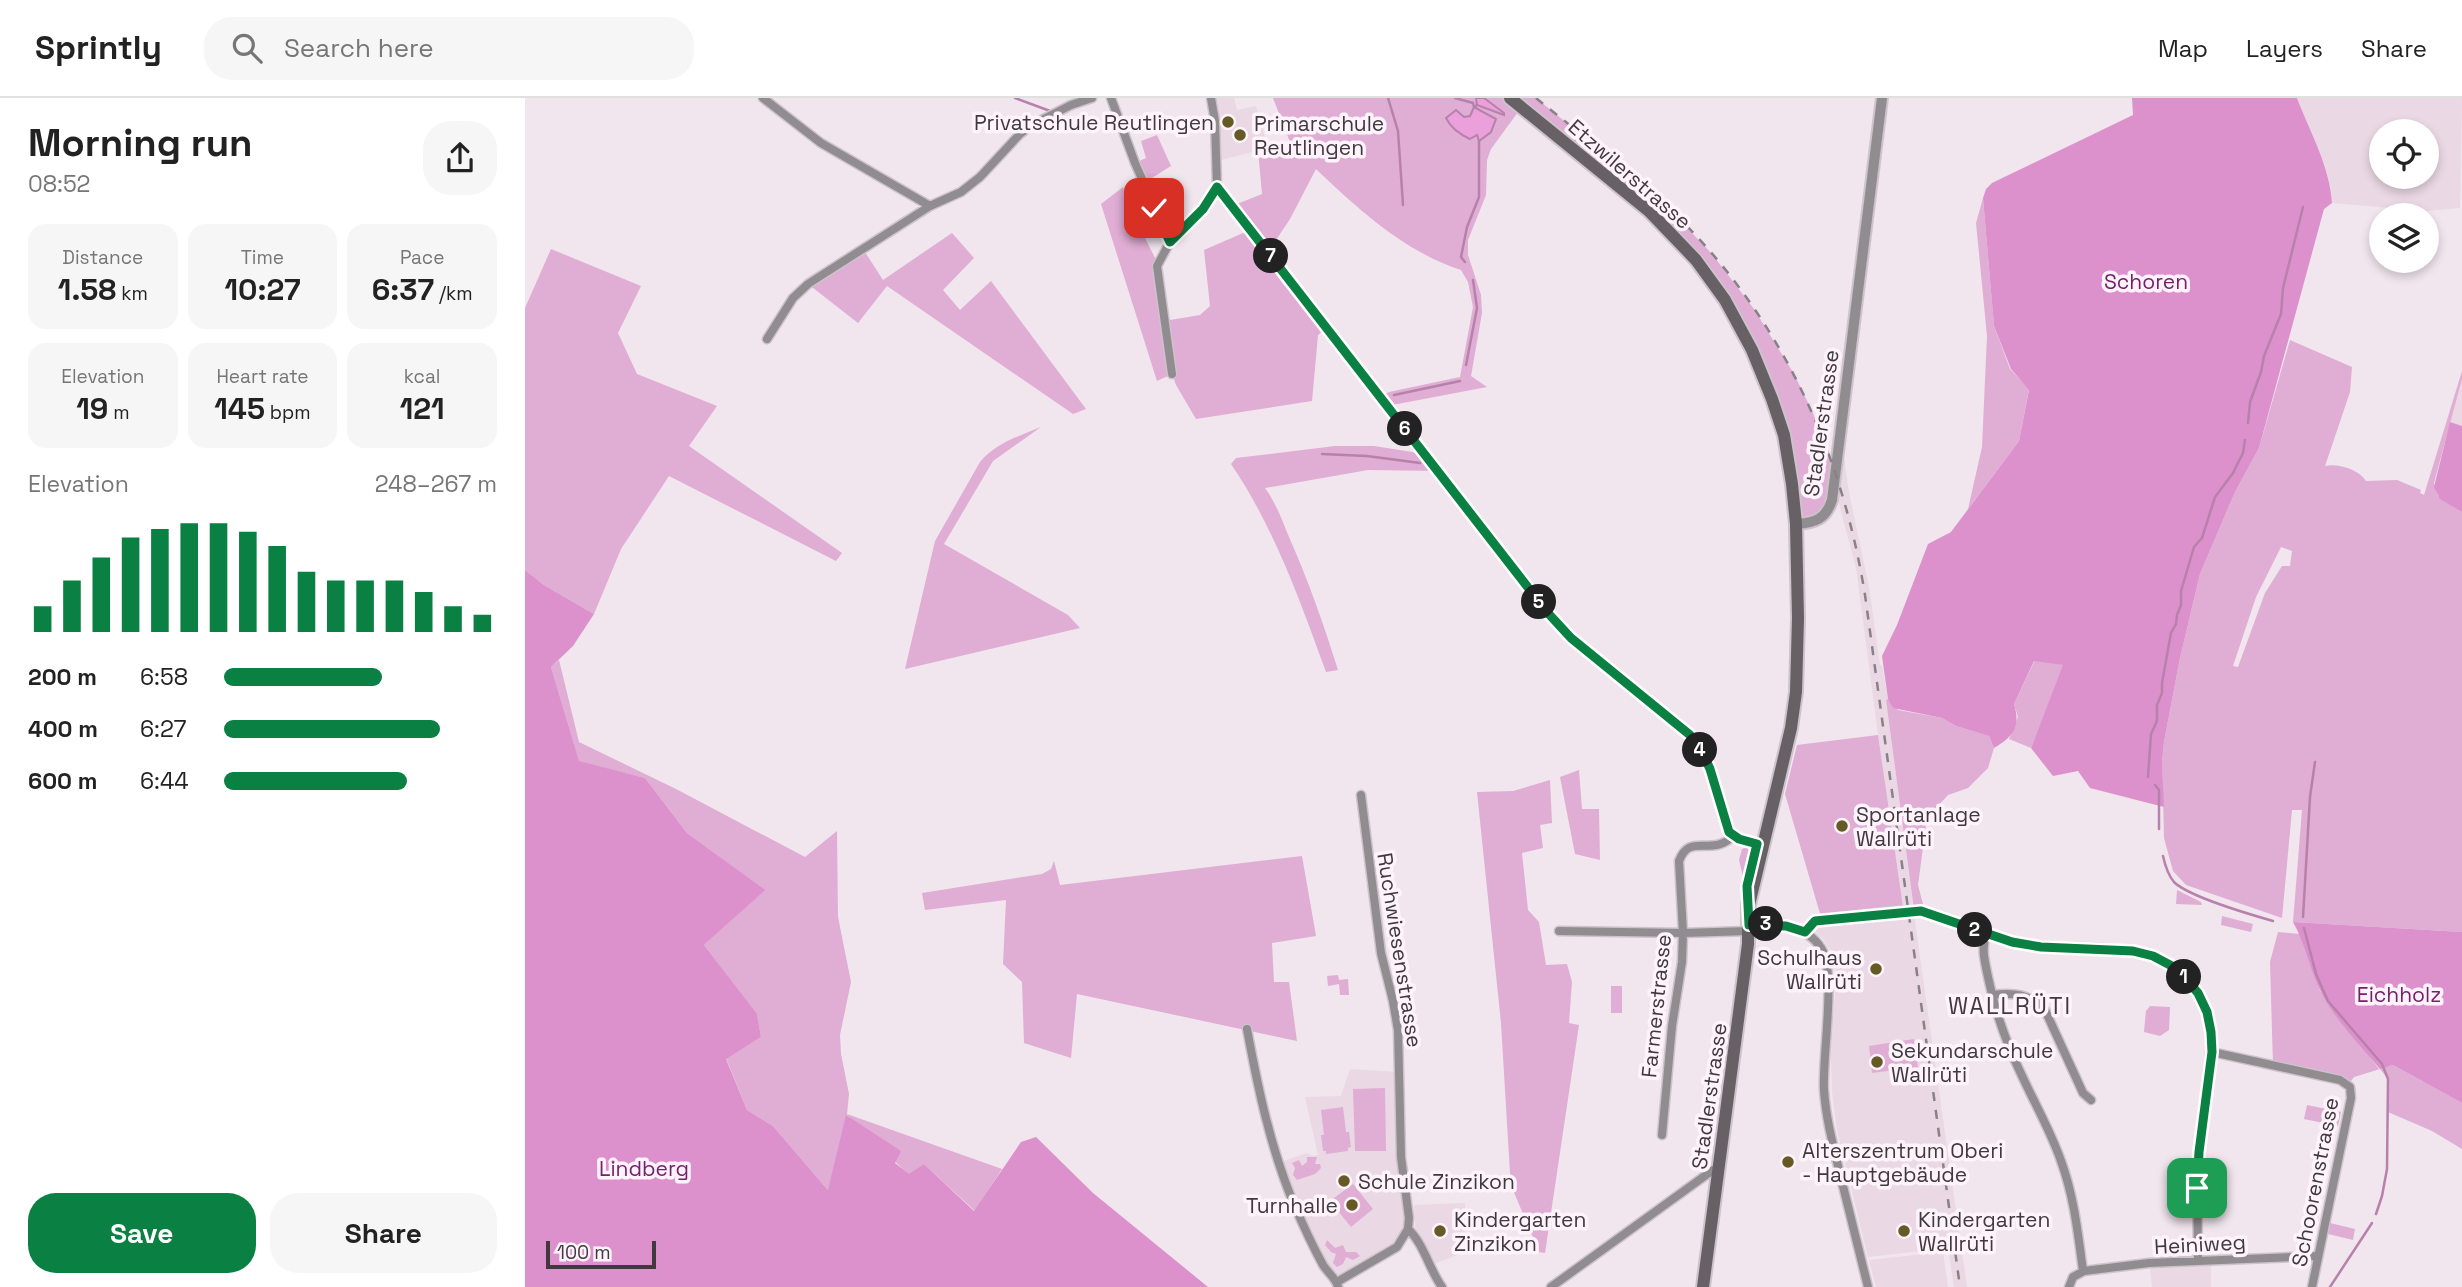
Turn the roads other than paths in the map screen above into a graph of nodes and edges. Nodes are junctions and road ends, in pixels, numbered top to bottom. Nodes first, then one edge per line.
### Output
1 (763, 98) edge
2 (1093, 98) edge
3 (1111, 98) edge
4 (1211, 98) edge
5 (1510, 98) edge
6 (1882, 98) edge
7 (1217, 187) junction
8 (930, 206) junction
9 (1170, 242) junction
10 (767, 339) dead end
11 (1172, 374) dead end
12 (1796, 524) junction
13 (1361, 795) dead end
14 (1732, 836) junction
15 (1760, 845) junction
16 (1749, 928) junction
17 (1559, 931) dead end
18 (1805, 932) junction
19 (1683, 933) junction
20 (1986, 935) junction
21 (1992, 995) junction
22 (1247, 1030) dead end
23 (2212, 1052) junction
24 (2091, 1100) dead end
25 (1662, 1135) dead end
26 (1718, 1171) junction
27 (1408, 1229) junction
28 (2318, 1256) junction
29 (2199, 1261) junction
30 (2083, 1271) junction
31 (1338, 1284) edge
32 (1443, 1287) edge
33 (1551, 1287) edge
34 (1703, 1287) edge
35 (1868, 1287) edge
36 (2069, 1287) edge
37 (2312, 1287) edge

1 - 8 street
2 - 8 street
3 - 9 street
4 - 7 street
5 - 12 main road, Etzwilerstrasse
6 - 12 street, Stadlerstrasse
7 - 9 street
7 - 14 street
8 - 10 street
9 - 11 street
12 - 15 main road, Stadlerstrasse
13 - 27 street, Ruchwiesenstrasse
14 - 15 street
14 - 19 street, Farmerstrasse
15 - 16 main road, Stadlerstrasse
16 - 18 street
16 - 19 street
16 - 26 main road, Stadlerstrasse
17 - 19 street
18 - 20 street
18 - 35 street
19 - 25 street, Farmerstrasse
20 - 21 street
20 - 23 street
21 - 24 street
21 - 30 street
22 - 31 street
23 - 28 street, Schoorenstrasse
23 - 29 street
26 - 33 street
26 - 34 main road, Stadlerstrasse
27 - 31 street
27 - 32 street
28 - 29 street, Heiniweg
28 - 37 street, Schoorenstrasse
29 - 30 street, Heiniweg
30 - 36 street

